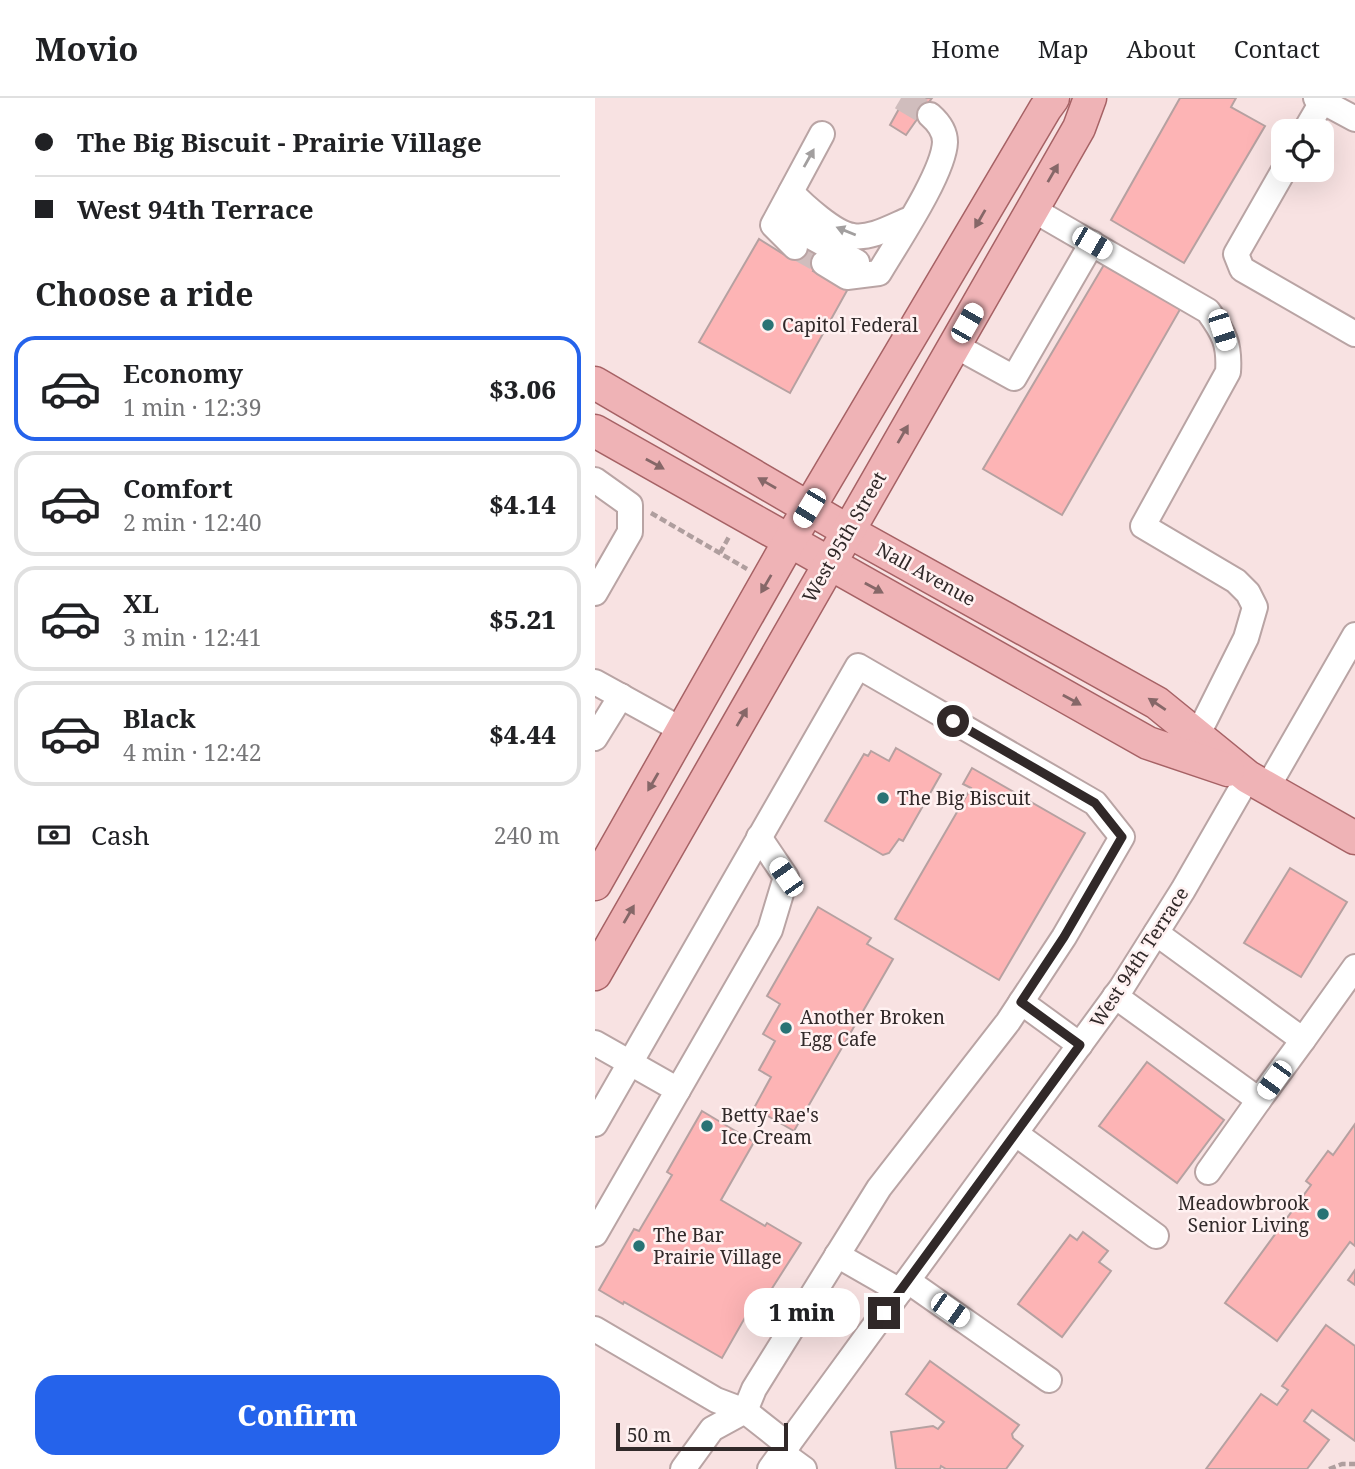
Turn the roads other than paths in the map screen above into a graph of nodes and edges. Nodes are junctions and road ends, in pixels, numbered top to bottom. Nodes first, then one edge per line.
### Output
1 (1053, 98) edge
2 (1090, 98) edge
3 (1319, 100) edge
4 (930, 115) tunnel mouth
5 (1310, 119) edge
6 (1355, 120) edge
7 (822, 134) dead end
8 (1277, 182) edge
9 (791, 192) junction
10 (1033, 209) junction
11 (778, 215) junction
12 (910, 219) junction
13 (1092, 243) junction
14 (795, 247) tunnel mouth
15 (824, 264) tunnel mouth
16 (879, 273) junction
17 (1355, 334) edge
18 (954, 345) junction
19 (595, 383) edge
20 (595, 431) edge
21 (595, 480) edge
22 (809, 508) junction
23 (848, 531) junction
24 (790, 540) junction
25 (829, 563) junction
26 (595, 593) edge
27 (1355, 635) edge
28 (595, 682) edge
29 (621, 696) junction
30 (683, 730) junction
31 (1197, 736) junction
32 (595, 738) edge
33 (1258, 782) junction
34 (759, 837) junction
35 (1355, 838) edge
36 (595, 884) edge
37 (1156, 933) junction
38 (1355, 967) edge
39 (595, 974) edge
40 (1115, 996) junction
41 (1021, 1002) junction
42 (1303, 1040) junction
43 (595, 1043) edge
44 (1080, 1045) junction
45 (630, 1063) junction
46 (678, 1090) junction
47 (1259, 1100) junction
48 (595, 1124) edge
49 (1016, 1134) junction
50 (1209, 1172) dead end
51 (595, 1234) edge
52 (1156, 1236) dead end
53 (837, 1255) junction
54 (904, 1286) junction
55 (595, 1329) edge
56 (1049, 1380) dead end
57 (745, 1411) junction
58 (780, 1456) edge
59 (683, 1469) edge
60 (804, 1469) edge

1 -> 22 main road
10 -> 2 main road, West 95th Street
3 - 5 street
3 - 6 street
4 - 12 street
9 -> 7 street
8 - 17 street
9 - 11 street
12 -> 9 street
10 - 13 street
10 - 18 main road, West 95th Street
11 - 14 street
11 - 16 street
12 - 16 street
13 - 18 street
13 - 31 street
15 - 16 street
23 -> 18 main road, West 95th Street
22 -> 19 main road, Nall Avenue
20 -> 24 main road, Nall Avenue
21 - 26 street
22 - 23 main road, Nall Avenue
22 - 24 main road
23 - 25 main road, West 95th Street
31 -> 23 main road, Nall Avenue
24 - 25 main road, Nall Avenue
24 -> 30 main road
25 -> 33 main road, Nall Avenue
39 -> 25 main road, West 95th Street
27 - 33 street, West 94th Terrace
28 - 29 street
29 - 30 street
29 - 32 street
30 -> 36 main road
31 - 33 main road, Nall Avenue
33 - 35 main road, Nall Avenue
33 - 37 street, West 94th Terrace
34 - 41 street
34 - 45 street
34 - 46 street
37 - 40 street, West 94th Terrace
37 - 42 street
38 - 42 street
40 - 44 street, West 94th Terrace
40 - 47 street
41 - 44 street
41 - 53 street
42 - 47 street
43 - 45 street
44 - 49 street, West 94th Terrace
45 - 46 street
45 - 48 street
46 - 51 street
47 - 50 street
49 - 52 street
49 - 54 street, West 94th Terrace
53 - 54 street
53 - 57 street
54 - 56 street
54 - 58 street, West 94th Terrace
55 - 57 street
57 - 58 street
57 - 59 street
58 - 60 street

